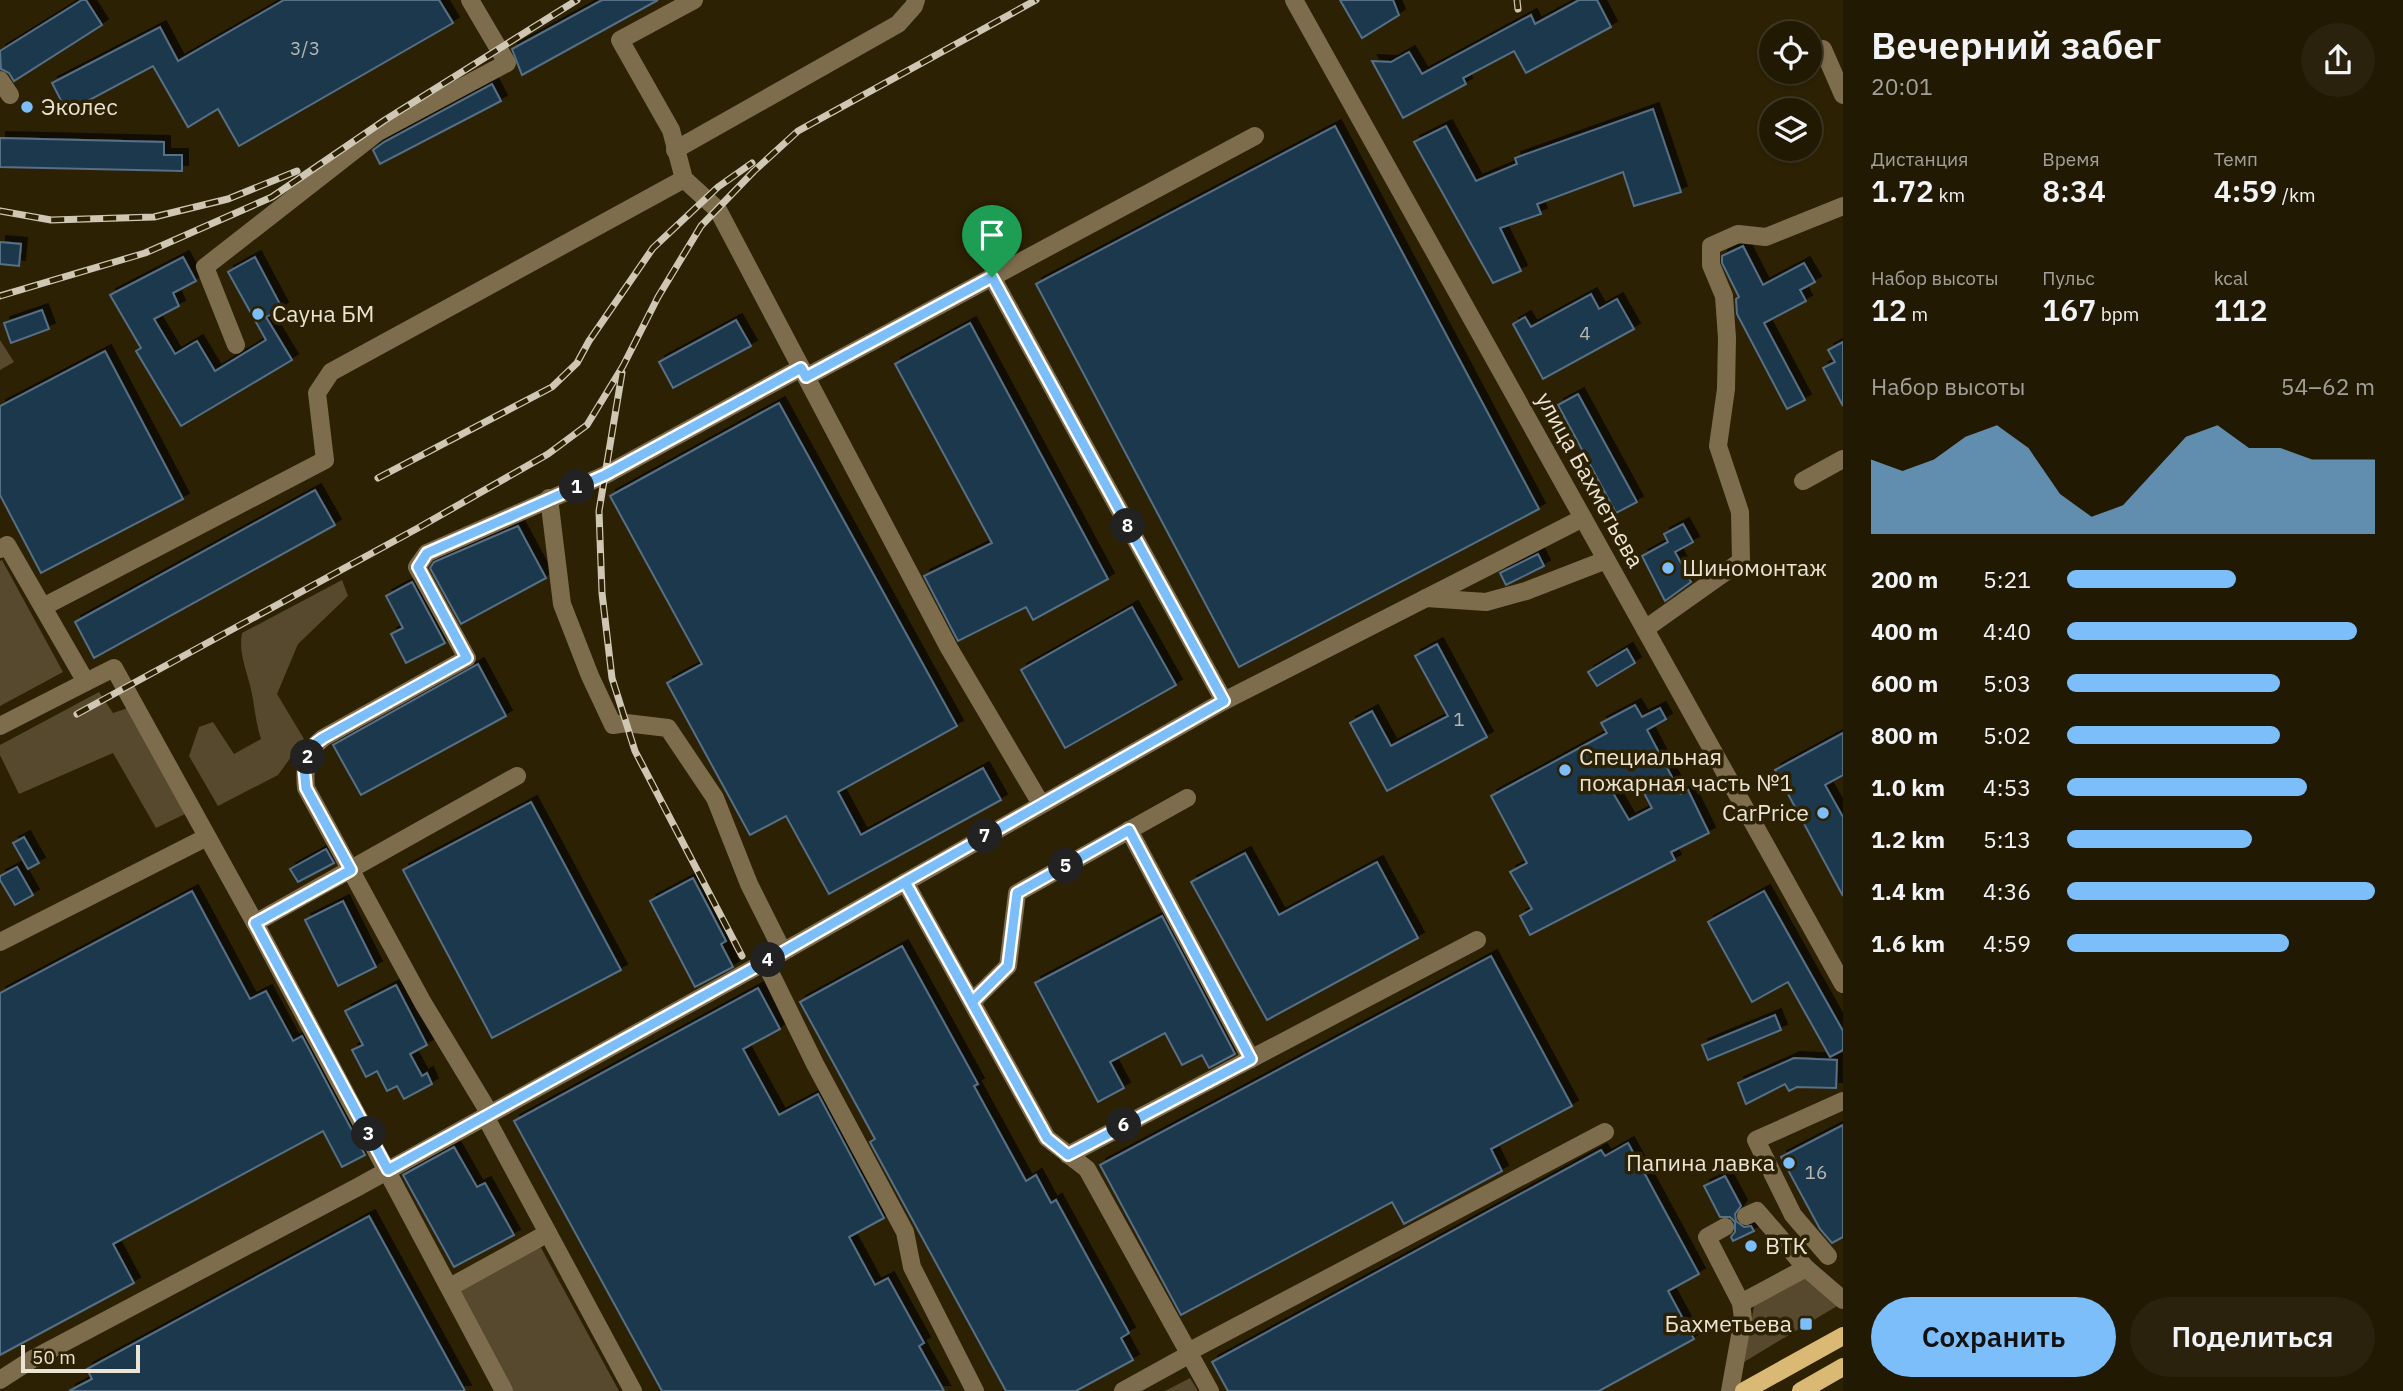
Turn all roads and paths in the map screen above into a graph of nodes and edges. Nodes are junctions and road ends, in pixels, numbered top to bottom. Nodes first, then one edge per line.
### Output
1 (470, 0) edge
2 (694, 0) edge
3 (916, 0) edge
4 (1294, 0) edge
5 (1823, 49) dead end
6 (1843, 95) edge
7 (1255, 136) dead end
8 (675, 150) junction
9 (684, 179) junction
10 (1843, 205) edge
11 (992, 277) junction
12 (236, 345) dead end
13 (804, 373) junction
14 (1843, 459) edge
15 (1802, 481) dead end
16 (549, 498) junction
17 (1583, 518) junction
18 (0, 549) edge
19 (1606, 560) junction
20 (1426, 598) junction
21 (43, 607) junction
22 (1645, 629) junction
23 (86, 682) junction
24 (1224, 701) junction
25 (0, 726) edge
26 (517, 776) dead end
27 (1187, 798) dead end
28 (1041, 804) junction
29 (1129, 830) junction
30 (207, 837) junction
31 (351, 870) junction
32 (905, 882) junction
33 (255, 923) junction
34 (1476, 940) dead end
35 (0, 942) edge
36 (783, 952) junction
37 (765, 962) junction
38 (1843, 984) edge
39 (972, 1002) junction
40 (1251, 1059) junction
41 (1843, 1101) edge
42 (488, 1115) junction
43 (1605, 1132) dead end
44 (1068, 1155) junction
45 (388, 1170) junction
46 (1746, 1216) dead end
47 (1726, 1227) dead end
48 (548, 1233) junction
49 (1828, 1256) dead end
50 (1806, 1268) junction
51 (450, 1287) junction
52 (1843, 1300) edge
53 (1741, 1303) junction
54 (1843, 1336) edge
55 (1190, 1352) junction
56 (1843, 1367) edge
57 (0, 1380) edge
58 (504, 1391) edge
59 (634, 1391) edge
60 (975, 1391) edge
61 (1123, 1391) edge
62 (1210, 1391) edge
63 (1730, 1391) edge
64 (1744, 1391) edge
65 (1801, 1391) edge

1 - 12 street
2 - 8 street
3 - 8 street
4 - 17 street, улица Бахметьева
5 - 6 street
7 - 11 street
8 - 9 street
9 - 13 street
9 - 21 street
10 - 22 street
11 - 13 street
11 - 24 street
13 - 16 street
13 - 28 street
14 - 15 street
16 - 31 street
16 - 36 street
17 - 19 street, улица Бахметьева
17 - 20 street
18 - 21 street
19 - 20 street
19 - 22 street, улица Бахметьева
20 - 24 street
21 - 23 street
22 - 38 street, улица Бахметьева
23 - 25 street
23 - 30 street
24 - 28 street
26 - 31 street
27 - 29 street
28 - 32 street
29 - 39 street
29 - 40 street
30 - 33 street
30 - 35 street
31 - 33 street
31 - 42 street
32 - 36 street
32 - 39 street
33 - 45 street
34 - 40 street
36 - 37 street
37 - 42 street
37 - 60 street
39 - 44 street
40 - 44 street
41 - 49 street
42 - 45 street
42 - 48 street
43 - 55 street
44 - 55 street
45 - 51 street
45 - 57 street
46 - 50 street
47 - 53 street
48 - 51 street
48 - 59 street
50 - 52 street
50 - 53 street
51 - 58 street
53 - 63 street
54 - 64 main road
55 - 61 street
55 - 62 street
56 - 65 main road

